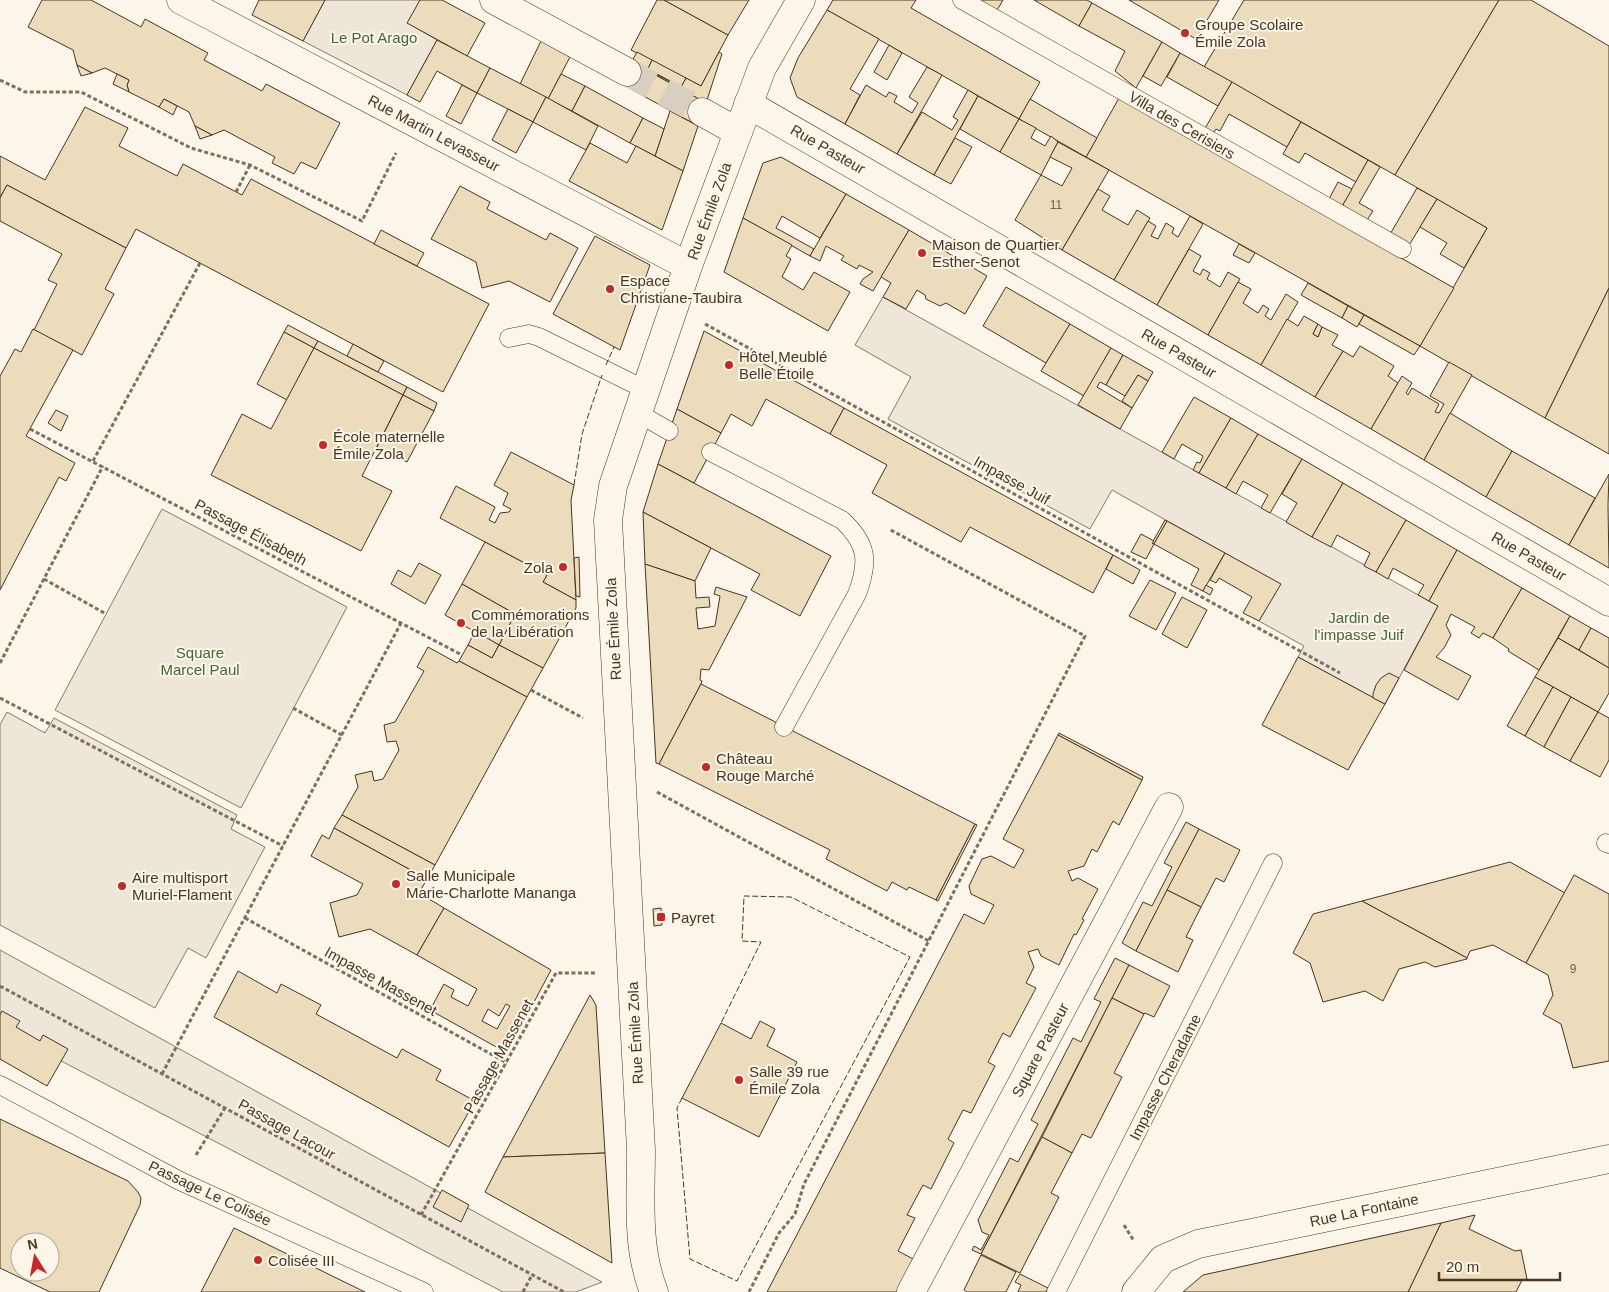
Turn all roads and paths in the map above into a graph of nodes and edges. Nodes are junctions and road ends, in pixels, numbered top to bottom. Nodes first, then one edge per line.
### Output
1 (181, 0) edge
2 (494, 0) edge
3 (801, 0) edge
4 (962, 0) edge
5 (627, 72) tunnel mouth
6 (0, 80) edge
7 (748, 104) junction
8 (702, 112) tunnel mouth
9 (412, 121) junction
10 (738, 132) junction
11 (250, 165) junction
12 (236, 192) dead end
13 (1402, 249) dead end
14 (200, 263) dead end
15 (688, 266) junction
16 (674, 307) junction
17 (510, 338) dead end
18 (642, 402) junction
19 (30, 429) dead end
20 (669, 430) dead end
21 (710, 452) dead end
22 (93, 461) junction
23 (103, 466) junction
24 (884, 527) dead end
25 (44, 580) junction
26 (1609, 602) edge
27 (106, 614) dead end
28 (401, 623) junction
29 (462, 655) dead end
30 (0, 664) edge
31 (1340, 673) dead end
32 (531, 690) dead end
33 (0, 698) edge
34 (294, 708) dead end
35 (784, 727) dead end
36 (342, 735) junction
37 (620, 737) junction
38 (622, 772) junction
39 (1169, 807) dead end
40 (283, 846) junction
41 (1274, 863) dead end
42 (245, 918) junction
43 (928, 941) junction
44 (632, 972) junction
45 (0, 986) edge
46 (507, 1063) junction
47 (162, 1074) junction
48 (0, 1085) edge
49 (225, 1108) junction
50 (1609, 1159) edge
51 (180, 1181) junction
52 (1106, 1195) junction
53 (421, 1215) junction
54 (532, 1275) junction
55 (1144, 1282) edge
56 (424, 1292) edge
57 (523, 1292) edge
58 (564, 1292) edge
59 (654, 1292) edge
60 (749, 1292) edge
61 (911, 1292) edge
62 (1056, 1292) edge

1 - 9 street, Rue Martin Levasseur
2 - 5 street
3 - 7 street, Rue Émile Zola
4 - 13 lane, Villa des Cerisiers
6 - 11 path
7 - 10 street, Rue Émile Zola
7 - 26 street, Rue Pasteur
8 - 10 street
9 - 11 path
9 - 15 street, Rue Martin Levasseur
10 - 15 street, Rue Émile Zola
11 - 12 path
14 - 22 path
15 - 16 street, Rue Émile Zola
16 - 18 street, Rue Émile Zola
16 - 31 path, Impasse Juif
17 - 18 lane
18 - 20 lane
18 - 37 street, Rue Émile Zola
19 - 22 path, Passage Élisabeth
21 - 35 lane
22 - 23 path, Passage Élisabeth
23 - 25 path
23 - 28 path, Passage Élisabeth
24 - 43 path
25 - 27 path
25 - 30 path
28 - 29 path, Passage Élisabeth
28 - 36 path
32 - 37 path
33 - 40 path
34 - 36 path
36 - 40 path
37 - 38 street, Rue Émile Zola
38 - 43 path
38 - 44 street, Rue Émile Zola
39 - 61 street, Square Pasteur
40 - 42 path
41 - 52 lane, Impasse Cheradame
42 - 46 path, Impasse Massenet
42 - 47 path
43 - 60 path
44 - 46 path, Passage Massenet
44 - 59 street, Rue Émile Zola
45 - 47 path, Passage Lacour
46 - 53 path, Passage Massenet
47 - 49 path, Passage Lacour
48 - 51 lane, Passage Le Colisée
49 - 51 path
49 - 53 path, Passage Lacour
50 - 55 street, Rue La Fontaine
51 - 56 lane, Passage Le Colisée
52 - 55 path
52 - 62 lane, Impasse Cheradame
53 - 54 path, Passage Lacour
54 - 57 path
54 - 58 path, Passage Lacour

